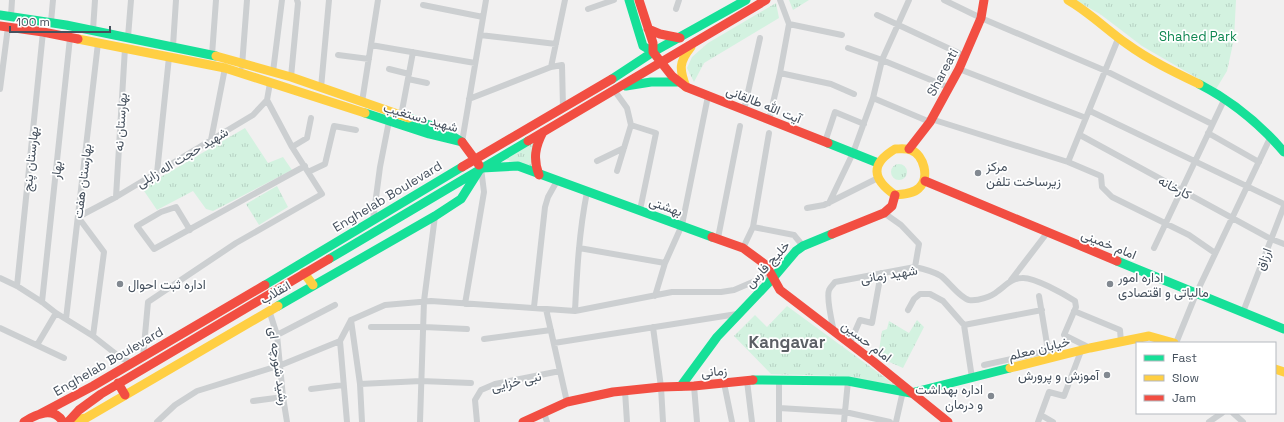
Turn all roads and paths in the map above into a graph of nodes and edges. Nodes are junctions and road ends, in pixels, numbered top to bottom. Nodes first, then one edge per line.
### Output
1 (12, 0) edge
2 (52, 0) edge
3 (94, 0) edge
4 (131, 0) edge
5 (176, 0) edge
6 (216, 0) edge
7 (247, 0) edge
8 (282, 0) edge
9 (297, 0) edge
10 (329, 0) edge
11 (378, 0) edge
12 (486, 0) edge
13 (565, 0) edge
14 (614, 0) edge
15 (629, 0) edge
16 (639, 0) edge
17 (679, 0) edge
18 (746, 0) edge
19 (766, 0) edge
20 (780, 0) edge
21 (909, 0) edge
22 (944, 0) edge
23 (984, 0) edge
24 (1068, 0) edge
25 (423, 5) dead end
26 (588, 9) dead end
27 (676, 9) dead end
28 (0, 15) edge
29 (877, 15) dead end
30 (10, 16) junction
31 (483, 17) junction
32 (981, 18) junction
33 (51, 22) junction
34 (898, 23) junction
35 (789, 24) junction
36 (4, 27) edge
37 (648, 28) junction
38 (93, 30) junction
39 (43, 32) junction
40 (480, 35) junction
41 (842, 35) dead end
42 (70, 38) junction
43 (128, 38) junction
44 (680, 38) junction
45 (760, 38) dead end
46 (1118, 39) junction
47 (698, 40) junction
48 (98, 43) junction
49 (556, 44) junction
50 (371, 45) junction
51 (173, 46) junction
52 (125, 48) junction
53 (848, 48) dead end
54 (413, 52) junction
55 (653, 52) junction
56 (212, 55) junction
57 (338, 55) dead end
58 (965, 56) junction
59 (169, 57) junction
60 (369, 59) junction
61 (882, 60) junction
62 (660, 62) junction
63 (475, 63) junction
64 (226, 64) junction
65 (242, 64) junction
66 (551, 67) junction
67 (389, 69) dead end
68 (959, 69) junction
69 (1106, 71) junction
70 (273, 72) junction
71 (780, 73) junction
72 (241, 74) junction
73 (291, 77) junction
74 (408, 77) junction
75 (677, 82) junction
76 (270, 83) junction
77 (427, 84) dead end
78 (686, 87) junction
79 (948, 87) junction
80 (321, 88) junction
81 (616, 88) junction
82 (0, 89) edge
83 (854, 94) dead end
84 (708, 96) junction
85 (873, 98) junction
86 (1225, 98) junction
87 (469, 99) junction
88 (267, 100) junction
89 (362, 102) junction
90 (563, 108) junction
91 (744, 110) junction
92 (1090, 111) junction
93 (401, 116) junction
94 (311, 118) dead end
95 (1086, 118) junction
96 (769, 120) junction
97 (930, 120) junction
98 (389, 121) junction
99 (864, 124) junction
100 (1212, 124) junction
101 (631, 125) junction
102 (740, 126) dead end
103 (356, 130) dead end
104 (543, 132) junction
105 (769, 133) dead end
106 (1208, 133) junction
107 (1080, 135) junction
108 (1271, 136) junction
109 (211, 140) junction
110 (462, 142) junction
111 (824, 142) junction
112 (292, 147) junction
113 (624, 148) junction
114 (909, 150) junction
115 (1284, 152) edge
116 (853, 153) junction
117 (475, 159) junction
118 (597, 161) dead end
119 (1195, 161) junction
120 (1068, 162) junction
121 (1259, 162) junction
122 (878, 163) junction
123 (481, 168) junction
124 (306, 169) junction
125 (617, 171) dead end
126 (157, 173) junction
127 (539, 174) junction
128 (878, 178) junction
129 (925, 181) junction
130 (557, 182) junction
131 (1247, 186) junction
132 (1181, 190) junction
133 (587, 192) junction
134 (895, 195) junction
135 (116, 197) junction
136 (829, 203) junction
137 (1284, 205) edge
138 (807, 208) dead end
139 (640, 210) junction
140 (884, 213) junction
141 (435, 216) junction
142 (78, 217) junction
143 (1232, 218) junction
144 (373, 220) junction
145 (1165, 224) junction
146 (682, 225) junction
147 (753, 227) junction
148 (190, 230) junction
149 (1047, 233) junction
150 (718, 238) junction
151 (1271, 239) junction
152 (1284, 244) edge
153 (803, 246) junction
154 (579, 248) junction
155 (743, 248) junction
156 (1154, 248) dead end
157 (1215, 253) junction
158 (665, 263) junction
159 (915, 267) junction
160 (304, 273) junction
161 (882, 274) junction
162 (0, 278) edge
163 (773, 278) junction
164 (1011, 280) junction
165 (313, 285) junction
166 (17, 286) junction
167 (1196, 294) junction
168 (654, 296) junction
169 (1039, 296) dead end
170 (424, 301) junction
171 (42, 302) junction
172 (465, 304) junction
173 (335, 306) dead end
174 (534, 307) junction
175 (546, 309) junction
176 (269, 310) junction
177 (908, 310) dead end
178 (1042, 310) junction
179 (575, 311) junction
180 (1074, 311) junction
181 (1243, 312) junction
182 (56, 313) junction
183 (737, 314) junction
184 (66, 319) junction
185 (351, 320) junction
186 (964, 325) junction
187 (371, 327) dead end
188 (424, 327) junction
189 (653, 327) junction
190 (0, 328) edge
191 (467, 329) dead end
192 (1284, 329) edge
193 (551, 330) junction
194 (834, 332) junction
195 (277, 335) junction
196 (93, 336) junction
197 (484, 339) dead end
198 (340, 341) junction
199 (1121, 342) junction
200 (1171, 342) edge
201 (1175, 342) edge
202 (554, 343) junction
203 (850, 343) junction
204 (37, 345) junction
205 (1090, 348) junction
206 (1081, 350) junction
207 (1055, 353) junction
208 (143, 357) junction
209 (64, 358) dead end
210 (132, 363) junction
211 (281, 365) junction
212 (984, 365) dead end
213 (560, 371) junction
214 (972, 378) junction
215 (421, 380) junction
216 (779, 380) junction
217 (747, 381) junction
218 (848, 381) junction
219 (471, 383) dead end
220 (724, 383) junction
221 (118, 384) junction
222 (360, 384) junction
223 (343, 385) junction
224 (681, 386) junction
225 (694, 386) junction
226 (661, 387) junction
227 (311, 390) dead end
228 (625, 391) junction
229 (907, 392) junction
230 (125, 395) junction
231 (283, 397) junction
232 (253, 401) dead end
233 (567, 402) junction
234 (779, 408) junction
235 (845, 412) junction
236 (40, 414) junction
237 (1221, 414) edge
238 (1235, 414) edge
239 (1041, 415) junction
240 (545, 418) edge
241 (24, 422) edge
242 (66, 422) edge
243 (157, 422) edge
244 (287, 422) edge
245 (347, 422) edge
246 (362, 422) edge
247 (420, 422) edge
248 (477, 422) edge
249 (523, 422) edge
250 (627, 422) edge
251 (663, 422) edge
252 (697, 422) edge
253 (732, 422) edge
254 (752, 422) edge
255 (779, 422) edge
256 (844, 422) edge
257 (890, 422) edge
258 (896, 422) edge
259 (948, 422) edge
260 (1038, 422) edge
261 (1053, 422) edge
262 (1209, 422) edge
263 (1243, 422) edge

1 - 30 street
2 - 33 street
3 - 38 street
4 - 43 street
5 - 51 street
6 - 56 street
7 - 65 street
8 - 70 street
9 - 73 street
10 - 80 street
11 - 50 street
12 - 31 street
13 - 49 street
14 - 26 street
15 - 55 main road, آیت الله طالقانی
16 - 37 main road
17 - 27 street
18 - 44 main road, Enghelab Boulevard
19 - 47 main road, Enghelab Boulevard
20 - 35 street
21 - 34 street
22 - 32 street
23 - 32 main road, Shareati
24 - 46 main road
25 - 31 street
28 - 30 main road, شهید دستغیب
29 - 34 street
30 - 33 main road, شهید دستغیب
31 - 40 street
32 - 58 main road, Shareati
32 - 69 street
33 - 38 main road, شهید دستغیب
34 - 58 street
34 - 61 street
35 - 41 street
35 - 71 street
36 - 39 main road, شهید دستغیب
36 - 82 street
37 - 44 main road
37 - 55 main road
38 - 43 main road, شهید دستغیب
39 - 42 main road, شهید دستغیب
39 - 166 street, بهارستان پنج
40 - 49 street
40 - 63 street
42 - 48 main road, شهید دستغیب
42 - 171 street, بهار
43 - 51 main road, شهید دستغیب
44 - 55 main road, Enghelab Boulevard
45 - 91 street
46 - 69 street
46 - 86 main road
47 - 62 main road, Enghelab Boulevard
47 - 78 main road
48 - 52 main road, شهید دستغیب
48 - 142 street, بهارستان هفت
49 - 66 street
50 - 54 street
50 - 60 street
51 - 56 main road, شهید دستغیب
52 - 59 main road, شهید دستغیب
52 - 135 street, بهارستان نه
53 - 61 street
54 - 63 street
54 - 74 street
55 - 62 main road, آیت الله طالقانی
55 - 90 main road, Enghelab Boulevard
56 - 64 main road, شهید دستغیب
57 - 60 street
58 - 68 main road, Shareati
59 - 64 main road, شهید دستغیب
59 - 126 street
60 - 89 street
61 - 79 street
61 - 85 street
62 - 75 main road, آیت الله طالقانی
62 - 81 main road, Enghelab Boulevard
63 - 87 street
64 - 65 main road, شهید دستغیب
64 - 72 main road, شهید دستغیب
64 - 109 street
65 - 70 main road, شهید دستغیب
65 - 72 street
66 - 87 street
66 - 90 street
67 - 74 street
68 - 79 main road, Shareati
68 - 95 street
69 - 92 street
69 - 100 street
70 - 73 main road, شهید دستغیب
70 - 76 main road
71 - 83 street
71 - 96 street
72 - 76 main road, شهید دستغیب
73 - 80 main road, شهید دستغیب
74 - 77 street
74 - 93 street
75 - 78 main road, آیت الله طالقانی
75 - 81 main road
76 - 88 street
76 - 98 main road, شهید دستغیب
78 - 84 main road, آیت الله طالقانی
79 - 97 main road, Shareati
80 - 89 main road, شهید دستغیب
81 - 101 street
81 - 104 main road, Enghelab Boulevard
84 - 91 main road, آیت الله طالقانی
84 - 146 street
85 - 97 street
85 - 99 street
86 - 100 street
86 - 108 main road
87 - 110 street
88 - 109 street, شهید حجت اله زابلی
88 - 112 street
89 - 93 main road, شهید دستغیب
90 - 117 main road, Enghelab Boulevard
91 - 96 main road, آیت الله طالقانی
92 - 95 street
92 - 119 street
93 - 110 main road, شهید دستغیب
94 - 112 street
95 - 107 street
96 - 111 main road, آیت الله طالقانی
97 - 114 main road, Shareati
97 - 120 street
98 - 110 main road, شهید دستغیب
98 - 144 street
99 - 111 street
99 - 116 street
100 - 106 street
101 - 113 street
101 - 139 street
102 - 150 street
103 - 124 street
104 - 123 main road, Enghelab Boulevard
104 - 127 main road
105 - 147 street
106 - 119 street
106 - 121 street
107 - 120 street
107 - 132 street, کارخانه
108 - 115 main road
108 - 121 street
109 - 126 street, شهید حجت اله زابلی
110 - 117 main road
111 - 116 main road, آیت الله طالقانی
112 - 124 street
113 - 118 street
113 - 125 street
114 - 122 main road
114 - 129 main road
116 - 122 main road, آیت الله طالقانی
116 - 136 street
117 - 123 main road
117 - 144 main road, Enghelab Boulevard
119 - 131 street
119 - 132 street
120 - 145 street
121 - 131 street
122 - 128 main road
123 - 127 main road, بهشتی
123 - 141 main road, انقلاب
123 - 160 main road, Enghelab Boulevard
123 - 172 street
124 - 148 street
124 - 208 street
126 - 135 street, شهید حجت اله زابلی
127 - 130 main road, بهشتی
128 - 134 main road
128 - 136 street
129 - 134 main road
129 - 149 main road, امام خمینی
130 - 133 main road, بهشتی
130 - 174 street
131 - 137 street
131 - 143 street
132 - 143 street, کارخانه
132 - 145 street
133 - 139 main road, بهشتی
133 - 154 street
134 - 140 main road
135 - 142 street, شهید حجت اله زابلی
136 - 138 street
137 - 151 street, ارزاق
139 - 146 main road, بهشتی
140 - 153 main road, خلیج فارس
140 - 159 street
141 - 165 main road, انقلاب
141 - 170 street
142 - 184 street, بهارستان هفت
142 - 196 street
143 - 151 street, کارخانه
143 - 157 street
144 - 208 main road, Enghelab Boulevard
145 - 156 street
145 - 157 street
146 - 150 main road, بهشتی
146 - 158 street
147 - 153 street
147 - 155 street
148 - 148 street
149 - 164 street
149 - 167 main road, امام خمینی
150 - 155 main road, بهشتی
151 - 152 street, کارخانه
151 - 181 street, ارزاق
153 - 163 main road, خلیج فارس
154 - 158 street
154 - 179 street
155 - 163 main road, بهشتی
157 - 167 street
158 - 168 street
159 - 161 street, شهید زمانی
159 - 164 street, شهید زمانی
160 - 165 main road
160 - 221 main road, Enghelab Boulevard
161 - 194 street, شهید زمانی
161 - 203 street
162 - 166 street
163 - 168 street
163 - 183 main road, خلیج فارس
163 - 194 main road, امام حسین
164 - 180 street
165 - 176 main road, انقلاب
166 - 171 street
167 - 181 main road, امام خمینی
167 - 201 street
168 - 179 street
169 - 178 street
170 - 172 street
170 - 185 street
170 - 188 street
171 - 182 street
172 - 174 street
173 - 195 street
174 - 175 street
175 - 179 street
175 - 193 street
176 - 195 street, رشید شورچه ای
176 - 230 main road, انقلاب
177 - 186 street
178 - 186 street
178 - 207 street
180 - 199 street
180 - 205 street
181 - 192 main road, امام خمینی
182 - 184 street
182 - 204 street
183 - 189 street
183 - 224 main road, خلیج فارس
184 - 196 street
185 - 198 street
185 - 222 street
186 - 214 street
187 - 188 street
188 - 191 street
188 - 215 street
189 - 202 street
189 - 226 street
190 - 204 street
193 - 197 street
193 - 202 street
194 - 203 main road, امام حسین
195 - 211 street, رشید شورچه ای
196 - 210 street
198 - 211 street
198 - 223 street
199 - 200 main road, خیابان معلم
199 - 205 main road, خیابان معلم
202 - 213 street
203 - 229 main road, امام حسین
204 - 209 street
205 - 206 main road, خیابان معلم
206 - 207 main road, خیابان معلم
206 - 239 street
207 - 212 street
207 - 214 main road, خیابان معلم
208 - 210 main road, Enghelab Boulevard
210 - 236 main road, Enghelab Boulevard
211 - 231 street, رشید شورچه ای
211 - 243 street
213 - 233 street
213 - 248 street, نبی خزایی
214 - 229 main road, خیابان معلم
215 - 219 street
215 - 222 street
215 - 247 street
216 - 217 main road, زمانی
216 - 218 main road, زمانی
216 - 234 street
217 - 220 main road, زمانی
217 - 254 street
218 - 229 main road, زمانی
218 - 235 street
220 - 225 main road, زمانی
220 - 253 street
221 - 230 main road
221 - 242 main road, Enghelab Boulevard
222 - 246 street
223 - 227 street
223 - 245 street
224 - 225 main road, زمانی
224 - 226 main road, زمانی
225 - 252 street
226 - 228 main road, زمانی
226 - 251 street
228 - 233 main road, زمانی
228 - 250 street
229 - 258 street
229 - 259 main road, امام حسین
230 - 242 main road, انقلاب
231 - 232 street
231 - 244 street, رشید شورچه ای
233 - 240 main road, زمانی
234 - 235 street
234 - 255 street
235 - 256 street
235 - 257 street
236 - 241 main road, Enghelab Boulevard
236 - 242 main road
237 - 262 street
238 - 263 street
239 - 260 street
239 - 261 street
240 - 249 main road, زمانی

